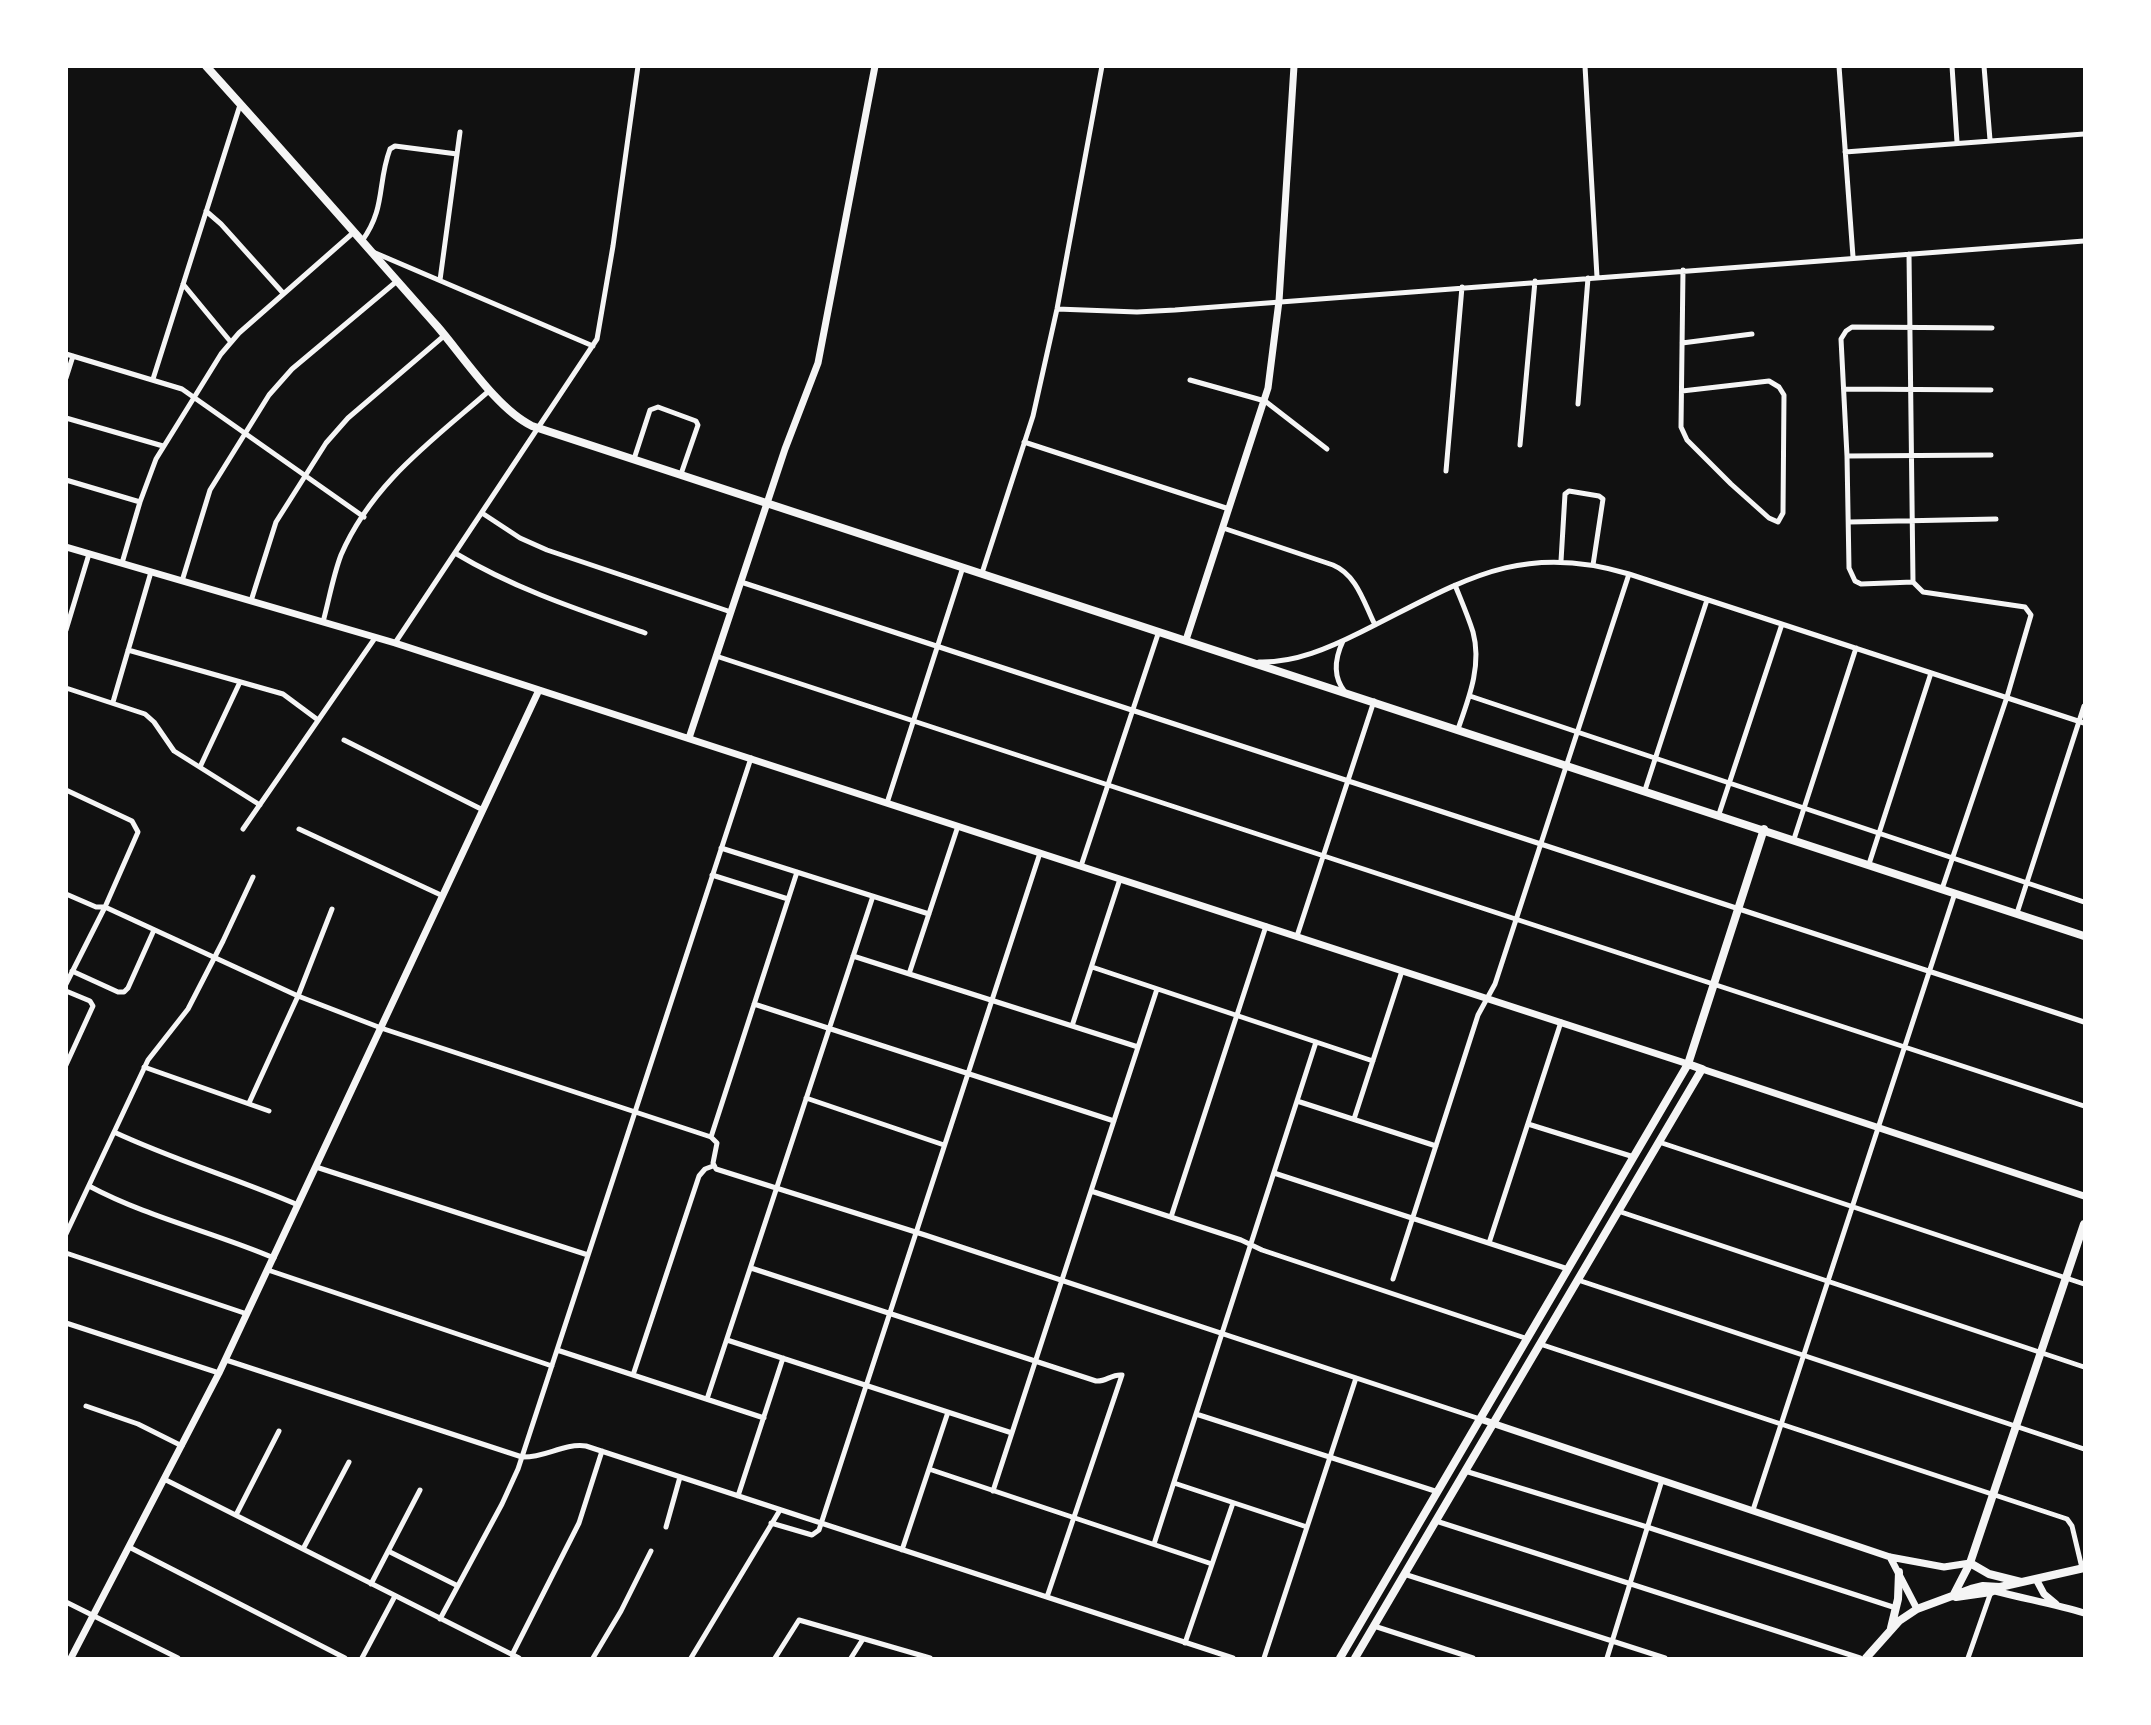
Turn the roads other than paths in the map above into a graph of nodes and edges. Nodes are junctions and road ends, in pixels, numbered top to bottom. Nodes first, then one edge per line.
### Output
1 (206, 66) edge
2 (638, 66) edge
3 (875, 66) edge
4 (1102, 66) edge
5 (1294, 66) edge
6 (1586, 66) edge
7 (1839, 66) edge
8 (1951, 66) edge
9 (1984, 66) edge
10 (240, 105) junction
11 (460, 132) dead end
12 (2084, 134) edge
13 (1990, 140) junction
14 (1957, 142) junction
15 (1845, 152) junction
16 (457, 154) junction
17 (206, 211) junction
18 (354, 232) junction
19 (362, 240) junction
20 (2084, 241) edge
21 (371, 251) junction
22 (1909, 254) junction
23 (1853, 257) junction
24 (1683, 270) junction
25 (1597, 277) junction
26 (1588, 278) junction
27 (440, 280) junction
28 (397, 281) junction
29 (1535, 281) junction
30 (183, 284) junction
31 (1462, 287) junction
32 (283, 293) junction
33 (1279, 301) junction
34 (1057, 309) junction
35 (1910, 327) junction
36 (1992, 328) dead end
37 (1752, 334) dead end
38 (444, 335) junction
39 (230, 341) junction
40 (1682, 342) junction
41 (593, 345) junction
42 (70, 355) edge
43 (66, 378) edge
44 (153, 379) junction
45 (1190, 380) dead end
46 (1844, 389) junction
47 (1910, 389) junction
48 (490, 390) junction
49 (1991, 390) dead end
50 (1682, 391) junction
51 (193, 396) junction
52 (1265, 401) junction
53 (1578, 404) dead end
54 (66, 418) edge
55 (539, 428) junction
56 (244, 434) junction
57 (1024, 442) junction
58 (1520, 445) dead end
59 (163, 446) junction
60 (1327, 449) dead end
61 (1912, 454) junction
62 (1991, 455) dead end
63 (1847, 456) junction
64 (634, 459) junction
65 (1446, 471) dead end
66 (681, 474) junction
67 (304, 476) junction
68 (66, 480) edge
69 (140, 502) junction
70 (767, 503) junction
71 (1228, 509) junction
72 (482, 513) junction
73 (364, 517) junction
74 (1996, 519) dead end
75 (1912, 520) junction
76 (1849, 522) junction
77 (1223, 528) junction
78 (66, 547) edge
79 (455, 553) junction
80 (89, 554) junction
81 (1561, 561) junction
82 (122, 563) junction
83 (1593, 565) junction
84 (963, 567) junction
85 (151, 572) junction
86 (982, 573) junction
87 (1629, 574) junction
88 (182, 581) junction
89 (741, 582) junction
90 (1913, 582) junction
91 (1455, 585) junction
92 (1707, 600) junction
93 (251, 601) junction
94 (731, 612) junction
95 (323, 623) junction
96 (1782, 624) junction
97 (1375, 625) junction
98 (66, 630) edge
99 (1159, 631) junction
100 (645, 633) dead end
101 (375, 638) junction
102 (1186, 640) junction
103 (1343, 641) junction
104 (395, 643) junction
105 (937, 646) junction
106 (1856, 648) junction
107 (128, 650) junction
108 (716, 656) junction
109 (1252, 662) junction
110 (1931, 673) junction
111 (240, 682) junction
112 (66, 688) edge
113 (539, 690) junction
114 (1345, 692) junction
115 (1470, 696) junction
116 (2007, 697) junction
117 (1374, 701) junction
118 (113, 702) junction
119 (2084, 706) edge
120 (1132, 710) junction
121 (318, 720) junction
122 (914, 721) junction
123 (2082, 722) edge
124 (1458, 729) junction
125 (1577, 732) junction
126 (689, 738) junction
127 (344, 740) dead end
128 (751, 758) junction
129 (1655, 758) junction
130 (1567, 764) junction
131 (200, 767) junction
132 (1348, 781) junction
133 (1729, 783) junction
134 (1108, 785) junction
135 (66, 790) edge
136 (1645, 790) junction
137 (887, 803) junction
138 (260, 805) junction
139 (1804, 808) junction
140 (483, 810) junction
141 (1719, 814) junction
142 (958, 826) junction
143 (243, 829) dead end
144 (299, 829) dead end
145 (1764, 829) junction
146 (1879, 833) junction
147 (1794, 839) junction
148 (1541, 844) junction
149 (721, 848) junction
150 (1040, 853) junction
151 (1323, 856) junction
152 (1953, 858) junction
153 (1869, 864) junction
154 (1081, 866) junction
155 (797, 872) junction
156 (712, 875) junction
157 (253, 877) dead end
158 (1120, 879) junction
159 (2027, 883) junction
160 (1942, 888) junction
161 (1955, 893) junction
162 (66, 894) edge
163 (443, 896) junction
164 (873, 896) junction
165 (788, 899) junction
166 (2084, 902) edge
167 (105, 907) junction
168 (332, 909) dead end
169 (1738, 909) junction
170 (929, 914) junction
171 (2017, 914) junction
172 (1516, 919) junction
173 (1266, 926) junction
174 (155, 930) junction
175 (1297, 936) junction
176 (2084, 936) edge
177 (214, 956) junction
178 (853, 956) junction
179 (1091, 967) junction
180 (72, 971) junction
181 (1402, 971) junction
182 (1930, 971) junction
183 (909, 974) junction
184 (66, 984) edge
185 (1713, 984) junction
186 (1157, 989) junction
187 (66, 990) edge
188 (298, 996) junction
189 (1487, 998) junction
190 (991, 1000) junction
191 (754, 1003) junction
192 (1237, 1016) junction
193 (1560, 1022) junction
194 (2084, 1022) edge
195 (1072, 1026) junction
196 (381, 1028) junction
197 (829, 1028) junction
198 (1316, 1042) junction
199 (1138, 1047) junction
200 (1905, 1047) junction
201 (1373, 1060) junction
202 (1688, 1064) junction
203 (66, 1065) edge
204 (145, 1068) junction
205 (1702, 1069) junction
206 (967, 1073) junction
207 (806, 1098) junction
208 (1297, 1101) junction
209 (248, 1103) junction
210 (2084, 1106) edge
211 (269, 1111) dead end
212 (635, 1112) junction
213 (1354, 1119) junction
214 (1114, 1121) junction
215 (1528, 1124) junction
216 (1879, 1127) junction
217 (114, 1132) junction
218 (711, 1137) junction
219 (1659, 1142) junction
220 (944, 1145) junction
221 (1436, 1146) junction
222 (1634, 1157) junction
223 (713, 1166) junction
224 (316, 1167) junction
225 (1274, 1173) junction
226 (89, 1186) junction
227 (777, 1188) junction
228 (1091, 1191) junction
229 (2084, 1196) edge
230 (298, 1205) junction
231 (1853, 1207) junction
232 (1618, 1211) junction
233 (1171, 1217) junction
234 (1413, 1218) junction
235 (2084, 1224) edge
236 (915, 1232) junction
237 (66, 1234) edge
238 (1489, 1243) junction
239 (1251, 1244) junction
240 (66, 1253) edge
241 (588, 1255) junction
242 (274, 1258) junction
243 (751, 1268) junction
244 (1568, 1269) junction
245 (268, 1270) junction
246 (2066, 1278) junction
247 (1393, 1279) dead end
248 (1578, 1280) junction
249 (1062, 1281) junction
250 (1828, 1282) junction
251 (2084, 1284) edge
252 (889, 1313) junction
253 (247, 1314) junction
254 (66, 1323) edge
255 (1222, 1334) junction
256 (727, 1339) junction
257 (1528, 1339) junction
258 (1540, 1344) junction
259 (557, 1350) junction
260 (2041, 1352) junction
261 (1804, 1354) junction
262 (783, 1358) junction
263 (226, 1360) junction
264 (1035, 1361) junction
265 (552, 1366) junction
266 (2084, 1367) edge
267 (219, 1373) junction
268 (633, 1375) junction
269 (1356, 1378) junction
270 (866, 1385) junction
271 (707, 1399) junction
272 (86, 1406) dead end
273 (948, 1412) junction
274 (1196, 1414) junction
275 (764, 1418) junction
276 (1480, 1419) junction
277 (1493, 1423) junction
278 (1781, 1424) junction
279 (2016, 1426) junction
280 (279, 1432) dead end
281 (1012, 1433) junction
282 (182, 1446) junction
283 (2084, 1449) edge
284 (602, 1451) junction
285 (522, 1457) junction
286 (1330, 1457) junction
287 (349, 1462) dead end
288 (929, 1469) junction
289 (1465, 1471) junction
290 (680, 1477) junction
291 (164, 1479) junction
292 (1662, 1480) junction
293 (1174, 1483) junction
294 (420, 1490) dead end
295 (993, 1491) junction
296 (1438, 1492) junction
297 (1992, 1494) junction
298 (738, 1496) junction
299 (1233, 1503) junction
300 (780, 1510) junction
301 (1753, 1510) junction
302 (236, 1515) junction
303 (1074, 1518) junction
304 (1436, 1521) junction
305 (771, 1523) junction
306 (821, 1523) junction
307 (666, 1527) dead end
308 (1307, 1527) junction
309 (1647, 1527) junction
310 (1154, 1544) junction
311 (129, 1547) junction
312 (303, 1549) junction
313 (651, 1550) dead end
314 (902, 1550) junction
315 (388, 1551) junction
316 (1890, 1557) junction
317 (1970, 1563) junction
318 (1212, 1564) junction
319 (2083, 1568) edge
320 (1899, 1572) junction
321 (1404, 1574) junction
322 (2036, 1580) junction
323 (2024, 1582) junction
324 (371, 1584) junction
325 (1630, 1584) junction
326 (458, 1586) junction
327 (1995, 1590) junction
328 (395, 1596) junction
329 (1953, 1596) junction
330 (1046, 1597) junction
331 (66, 1602) edge
332 (2057, 1604) junction
333 (1896, 1608) junction
334 (1917, 1609) junction
335 (2084, 1613) edge
336 (93, 1616) junction
337 (440, 1619) junction
338 (1374, 1626) junction
339 (1891, 1629) junction
340 (863, 1639) junction
341 (1612, 1641) junction
342 (1185, 1643) junction
343 (512, 1655) junction
344 (71, 1658) edge
345 (178, 1658) edge
346 (345, 1658) edge
347 (362, 1658) edge
348 (519, 1658) edge
349 (593, 1658) edge
350 (691, 1658) edge
351 (775, 1658) edge
352 (851, 1658) edge
353 (930, 1658) edge
354 (1233, 1658) edge
355 (1264, 1658) edge
356 (1340, 1658) edge
357 (1355, 1658) edge
358 (1473, 1658) edge
359 (1606, 1658) edge
360 (1665, 1658) edge
361 (1860, 1658) edge
362 (1866, 1658) edge
363 (1968, 1658) edge

1 - 10 main road
2 - 41 street
3 - 70 street
4 - 34 street
5 - 33 street
6 - 25 street
7 - 15 street
8 - 14 street
9 - 13 street
10 - 17 street
10 - 18 main road
11 - 16 street
12 - 13 street
13 - 14 street
14 - 15 street
15 - 23 street
16 - 19 street
16 - 27 street
17 - 30 street
17 - 32 street
18 - 19 main road
18 - 32 street
19 - 21 main road
20 - 22 street
21 - 27 street
21 - 28 main road
22 - 23 street
22 - 35 street
23 - 24 street
24 - 25 street
24 - 40 street
25 - 26 street
26 - 29 street
26 - 53 street
27 - 41 street
28 - 38 main road
28 - 56 street
29 - 31 street
29 - 58 street
30 - 39 street
30 - 44 street
31 - 33 street
31 - 65 street
32 - 39 street
33 - 34 street
33 - 52 street
34 - 57 street
35 - 36 street
35 - 46 street
35 - 47 street
37 - 40 street
38 - 48 main road
38 - 67 street
39 - 51 street
40 - 50 street
41 - 55 street
42 - 43 street
42 - 44 street
44 - 51 street
45 - 52 street
46 - 47 street
46 - 63 street
47 - 49 street
47 - 61 street
48 - 55 main road
48 - 73 street
50 - 50 street
51 - 56 street
51 - 59 street
52 - 60 street
52 - 71 street
54 - 59 street
55 - 64 main road
55 - 72 street
56 - 67 street
56 - 88 street
57 - 71 street
57 - 86 street
59 - 69 street
61 - 62 street
61 - 63 street
61 - 75 street
63 - 76 street
64 - 66 main road
64 - 66 street
66 - 70 main road
67 - 73 street
67 - 93 street
68 - 69 street
69 - 82 street
70 - 84 main road
70 - 89 street
71 - 77 street
72 - 79 street
72 - 94 street
73 - 95 street
74 - 75 street
75 - 76 street
75 - 90 street
76 - 90 street
77 - 97 street
77 - 102 street
78 - 80 street
79 - 100 street
79 - 104 street
80 - 82 street
80 - 98 street
81 - 83 street
81 - 83 street
81 - 91 street
82 - 85 street
83 - 87 street
84 - 86 main road
84 - 105 street
85 - 88 street
85 - 107 street
86 - 99 main road
87 - 92 street
87 - 125 street
88 - 93 street
89 - 94 street
89 - 105 street
90 - 116 street
91 - 97 street
91 - 115 street
92 - 96 street
92 - 129 street
93 - 95 street
94 - 108 street
95 - 101 street
96 - 106 street
96 - 133 street
97 - 103 street
99 - 102 main road
99 - 120 street
101 - 104 street
101 - 121 street
102 - 109 main road
103 - 109 street
103 - 114 street
104 - 113 street
105 - 120 street
105 - 122 street
106 - 110 street
106 - 139 street
107 - 111 street
107 - 118 street
108 - 122 street
108 - 126 street
109 - 114 main road
110 - 116 street
110 - 146 street
111 - 121 street
111 - 131 street
112 - 118 street
113 - 126 street
113 - 140 street
114 - 117 main road
115 - 124 street
115 - 125 street
116 - 123 street
116 - 152 street
117 - 124 main road
117 - 132 street
118 - 131 street
119 - 123 street
120 - 132 street
120 - 134 street
121 - 138 street
122 - 134 street
122 - 137 street
123 - 159 street
124 - 130 main road
125 - 129 street
125 - 130 street
126 - 128 street
127 - 140 street
128 - 137 street
128 - 149 street
129 - 133 street
129 - 136 street
130 - 136 main road
130 - 148 street
131 - 138 street
132 - 148 street
132 - 151 street
133 - 139 street
133 - 141 street
134 - 151 street
134 - 154 street
135 - 167 street
136 - 141 main road
137 - 142 street
138 - 143 street
139 - 146 street
139 - 147 street
140 - 163 street
141 - 145 main road
142 - 150 street
142 - 170 street
144 - 163 street
145 - 147 main road
145 - 169 main road
146 - 152 street
146 - 153 street
147 - 153 main road
148 - 169 street
148 - 172 street
149 - 155 street
149 - 156 street
150 - 154 street
150 - 190 street
151 - 172 street
151 - 175 street
152 - 159 street
152 - 160 street
153 - 160 main road
154 - 158 street
155 - 164 street
155 - 165 street
156 - 165 street
156 - 212 street
157 - 177 street
158 - 173 street
158 - 179 street
159 - 166 street
159 - 171 street
160 - 161 main road
161 - 171 main road
161 - 182 street
162 - 167 street
163 - 196 street
164 - 170 street
164 - 178 street
165 - 191 street
167 - 174 street
167 - 180 street
168 - 188 street
169 - 182 street
169 - 185 main road
170 - 183 street
171 - 176 main road
172 - 185 street
172 - 189 street
173 - 175 street
173 - 192 street
174 - 177 street
174 - 180 street
175 - 181 street
177 - 188 street
177 - 204 street
178 - 183 street
178 - 197 street
179 - 186 street
179 - 195 street
180 - 184 street
181 - 189 street
181 - 201 street
182 - 194 street
182 - 200 street
183 - 190 street
185 - 200 street
185 - 202 main road
186 - 192 street
186 - 199 street
187 - 203 street
188 - 196 street
188 - 209 street
189 - 193 street
189 - 221 street
190 - 195 street
190 - 206 street
191 - 197 street
191 - 218 street
192 - 198 street
192 - 233 street
193 - 202 street
193 - 215 street
195 - 199 street
196 - 212 street
196 - 224 street
197 - 206 street
197 - 207 street
198 - 201 street
198 - 208 street
199 - 214 street
200 - 210 street
200 - 216 street
201 - 213 street
202 - 205 main road
202 - 222 main road
204 - 209 street
204 - 217 street
205 - 216 street
205 - 219 main road
206 - 214 street
206 - 220 street
207 - 220 street
207 - 227 street
208 - 213 street
208 - 225 street
209 - 211 street
212 - 218 street
212 - 241 street
213 - 221 street
214 - 228 street
215 - 222 street
215 - 238 street
216 - 229 street
216 - 231 street
217 - 226 street
217 - 230 street
218 - 223 street
219 - 231 street
219 - 232 main road
220 - 236 street
221 - 234 street
222 - 244 main road
223 - 227 street
223 - 268 street
224 - 230 street
224 - 241 street
225 - 234 street
225 - 239 street
226 - 237 street
226 - 242 street
227 - 236 street
227 - 243 street
228 - 233 street
228 - 249 street
230 - 242 street
231 - 246 street
231 - 250 street
232 - 248 main road
232 - 250 street
233 - 239 street
234 - 238 street
234 - 247 street
235 - 246 main road
236 - 249 street
236 - 252 street
238 - 244 street
239 - 255 street
239 - 257 street
240 - 253 street
241 - 259 street
242 - 245 street
243 - 252 street
243 - 256 street
244 - 257 main road
245 - 253 street
245 - 265 street
246 - 251 street
246 - 260 main road
248 - 258 main road
248 - 261 street
249 - 255 street
249 - 264 street
250 - 260 street
250 - 261 street
252 - 264 street
252 - 270 street
253 - 263 street
254 - 267 street
255 - 269 street
255 - 274 street
256 - 262 street
256 - 271 street
257 - 276 main road
258 - 277 main road
258 - 278 street
259 - 265 street
259 - 268 street
260 - 266 street
260 - 279 main road
261 - 278 street
261 - 279 street
262 - 270 street
262 - 275 street
263 - 267 street
263 - 285 street
264 - 281 street
264 - 303 street
265 - 285 street
267 - 282 street
268 - 271 street
269 - 276 street
269 - 286 street
270 - 273 street
270 - 306 street
271 - 275 street
272 - 282 street
273 - 281 street
273 - 288 street
274 - 286 street
274 - 293 street
275 - 298 street
276 - 277 street
276 - 296 main road
277 - 289 main road
277 - 292 street
278 - 297 street
278 - 301 street
279 - 283 street
279 - 297 main road
280 - 302 street
281 - 295 street
282 - 291 street
284 - 285 street
284 - 290 street
284 - 343 street
285 - 326 street
286 - 296 street
286 - 308 street
287 - 312 street
288 - 295 street
288 - 314 street
289 - 304 main road
289 - 309 street
290 - 298 street
290 - 307 street
291 - 302 street
291 - 311 street
292 - 301 street
292 - 309 street
293 - 299 street
293 - 310 street
294 - 315 street
295 - 303 street
296 - 356 main road
297 - 317 main road
297 - 319 street
298 - 300 street
299 - 308 street
299 - 318 street
300 - 305 street
300 - 306 street
301 - 316 street
302 - 312 street
303 - 310 street
303 - 330 street
304 - 321 main road
304 - 325 street
305 - 306 street
305 - 350 street
306 - 314 street
308 - 355 street
309 - 325 street
309 - 333 street
310 - 318 street
311 - 336 street
311 - 346 street
312 - 324 street
313 - 349 street
314 - 330 street
315 - 324 street
315 - 326 street
316 - 317 street
316 - 320 street
317 - 323 main road
317 - 329 main road
318 - 342 street
319 - 322 main road
320 - 333 main road
320 - 334 street
321 - 338 main road
321 - 341 street
322 - 323 main road
322 - 332 street
323 - 327 main road
324 - 328 street
325 - 341 street
325 - 361 street
326 - 337 street
327 - 329 main road
327 - 332 street
327 - 363 street
328 - 337 street
328 - 347 street
329 - 334 main road
330 - 342 street
331 - 336 street
332 - 335 street
333 - 339 main road
334 - 339 main road
336 - 344 street
336 - 345 street
337 - 343 street
338 - 357 main road
338 - 358 street
339 - 362 main road
340 - 351 street
340 - 352 street
340 - 353 street
341 - 359 street
341 - 360 street
342 - 354 street
343 - 348 street

